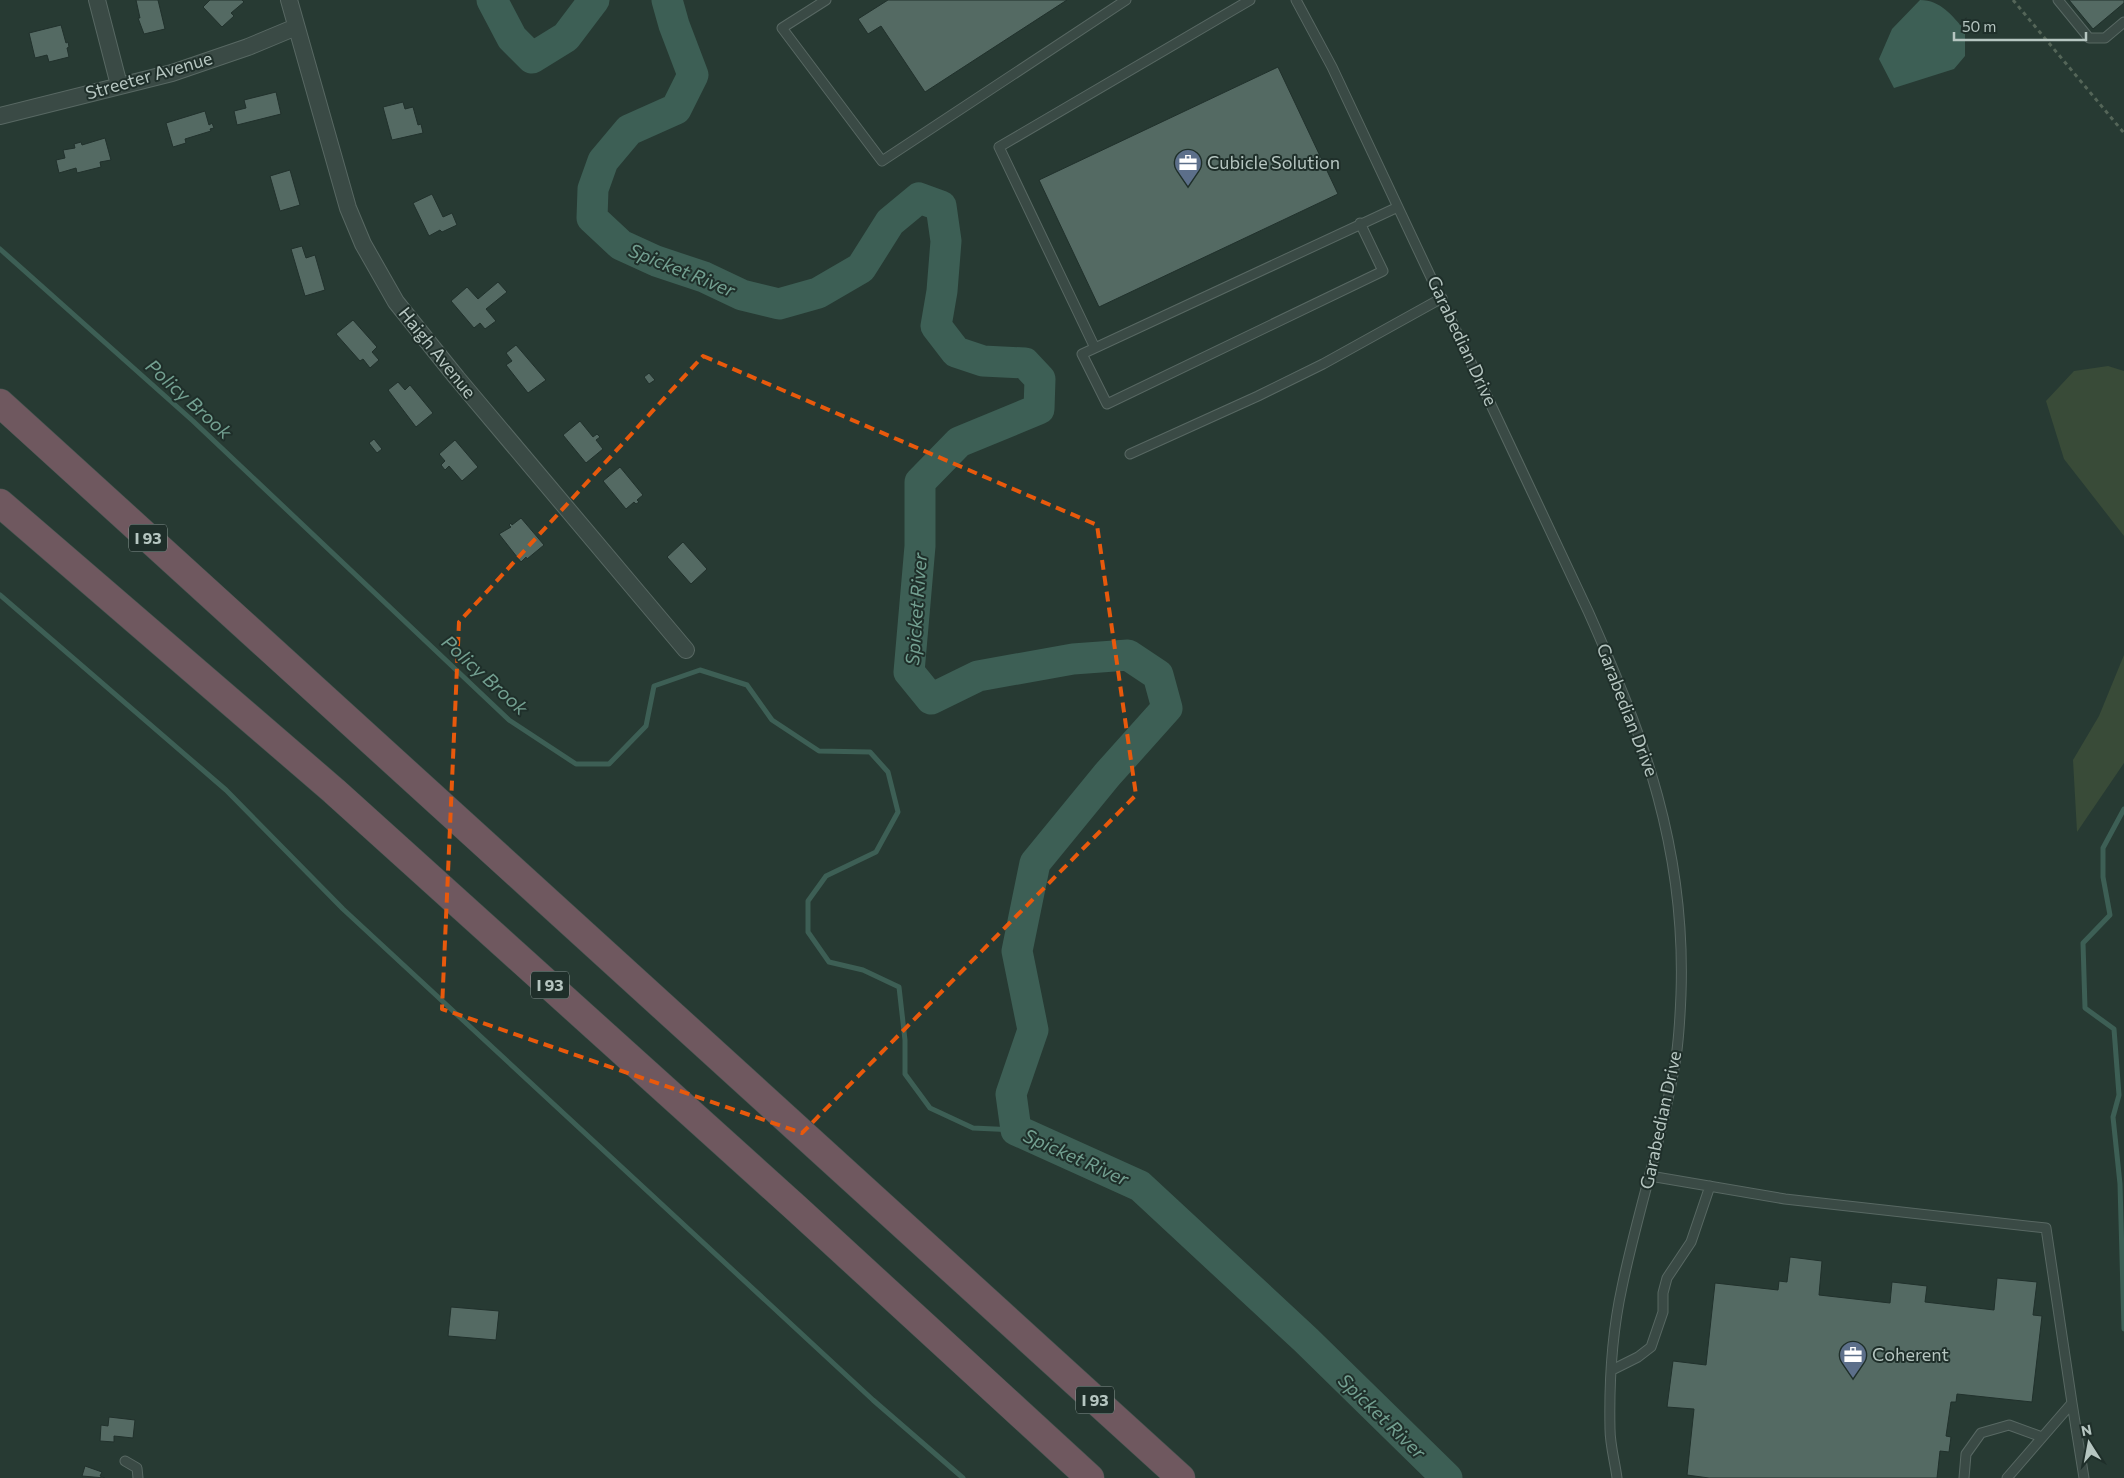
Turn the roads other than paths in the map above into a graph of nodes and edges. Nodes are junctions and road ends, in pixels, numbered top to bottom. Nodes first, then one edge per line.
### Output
1 (97, 0) edge
2 (289, 0) edge
3 (826, 0) edge
4 (1126, 0) edge
5 (1250, 0) edge
6 (1296, 0) edge
7 (2058, 0) edge
8 (2124, 22) edge
9 (296, 27) junction
10 (119, 85) junction
11 (0, 116) edge
12 (1398, 207) junction
13 (1360, 224) junction
14 (1442, 298) junction
15 (1095, 348) junction
16 (0, 403) edge
17 (1130, 454) dead end
18 (0, 503) edge
19 (686, 650) dead end
20 (1650, 1176) junction
21 (1710, 1186) junction
22 (1612, 1370) junction
23 (2072, 1403) junction
24 (2042, 1437) junction
25 (125, 1461) dead end
26 (138, 1478) edge
27 (1090, 1478) edge
28 (1180, 1478) edge
29 (1617, 1478) edge
30 (1964, 1478) edge
31 (2007, 1478) edge
32 (2084, 1478) edge

1 - 10 street
2 - 9 street, Haigh Avenue
3 - 4 lane
5 - 15 lane
6 - 12 lane, Garabedian Drive
7 - 8 lane
9 - 10 street, Streeter Avenue
9 - 19 street, Haigh Avenue
10 - 11 street, Streeter Avenue
12 - 13 lane
12 - 14 lane, Garabedian Drive
13 - 15 lane
13 - 15 lane
14 - 17 lane
14 - 20 lane, Garabedian Drive
16 - 28 highway, I 93
18 - 27 highway, I 93
20 - 21 lane
20 - 22 lane, Garabedian Drive
21 - 22 lane
21 - 23 lane
22 - 29 lane, Garabedian Drive
23 - 24 lane
23 - 32 lane
24 - 30 lane
24 - 31 lane
25 - 26 lane

